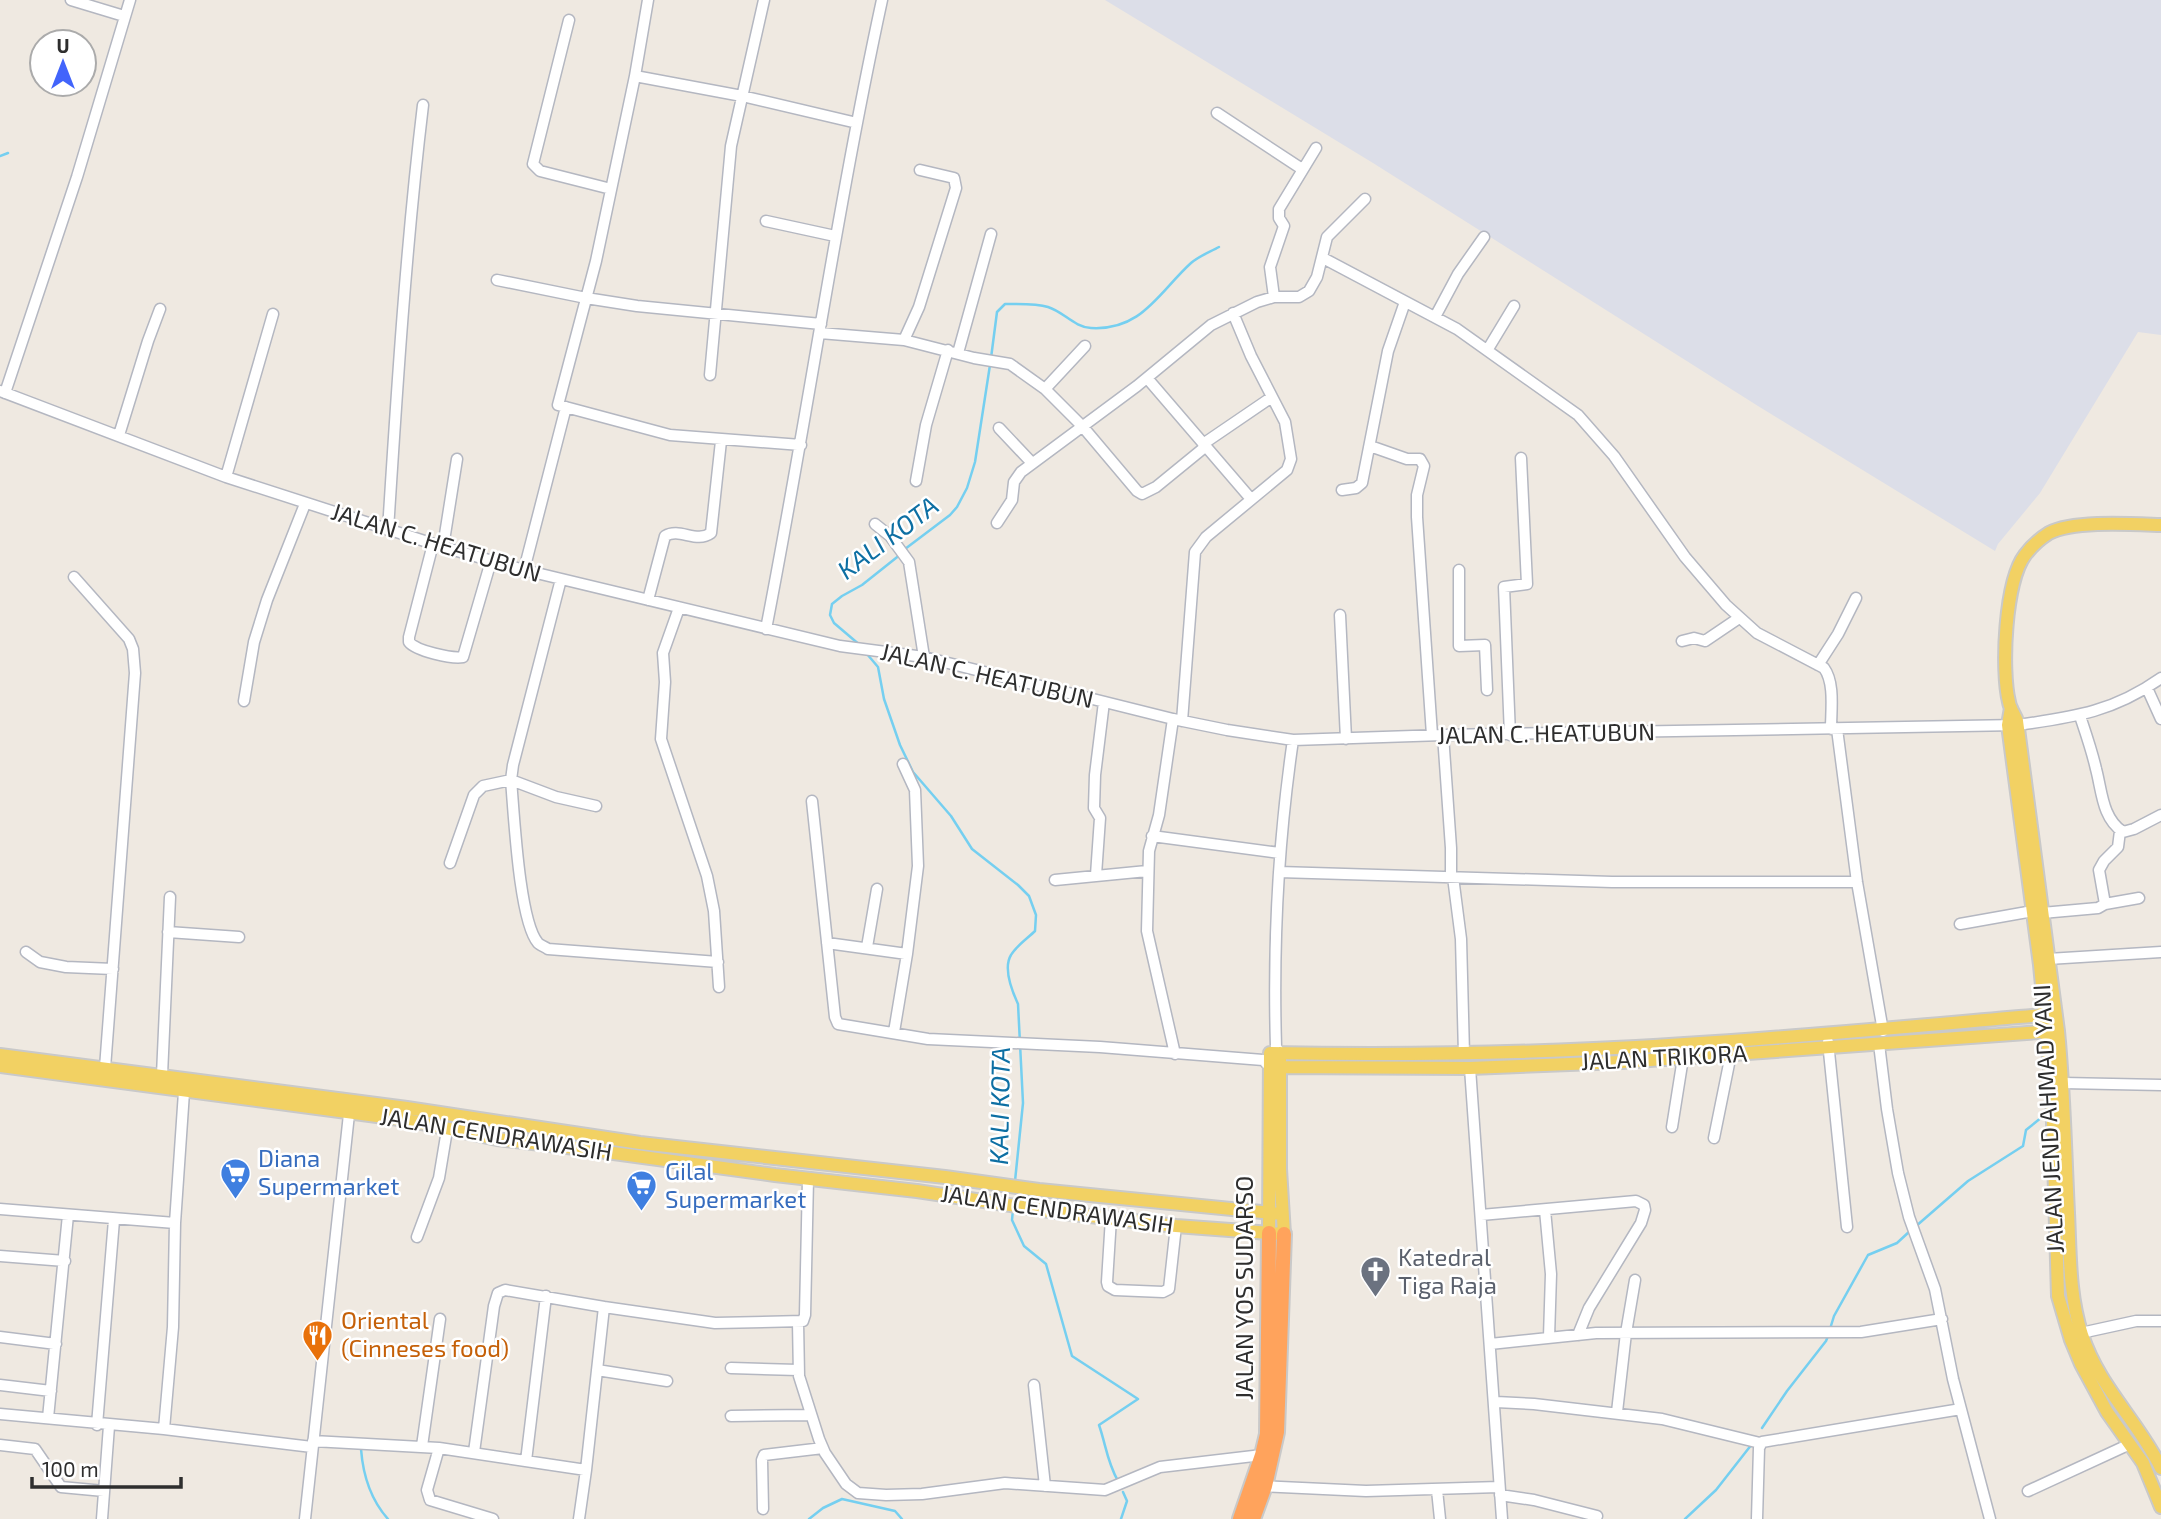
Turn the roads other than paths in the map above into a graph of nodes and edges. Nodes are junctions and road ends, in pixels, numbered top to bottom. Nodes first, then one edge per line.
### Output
1 (71, 0) edge
2 (130, 0) edge
3 (648, 0) edge
4 (764, 0) edge
5 (882, 0) edge
6 (124, 16) junction
7 (569, 20) dead end
8 (635, 76) junction
9 (742, 96) junction
10 (423, 105) dead end
11 (1217, 113) dead end
12 (857, 123) junction
13 (1316, 148) dead end
14 (1302, 169) junction
15 (920, 170) dead end
16 (611, 189) junction
17 (1365, 199) dead end
18 (766, 221) dead end
19 (991, 234) dead end
20 (835, 236) junction
21 (1484, 237) dead end
22 (1323, 258) junction
23 (497, 280) dead end
24 (586, 298) junction
25 (1274, 298) junction
26 (1405, 302) junction
27 (1514, 306) dead end
28 (160, 309) dead end
29 (1233, 313) junction
30 (273, 314) dead end
31 (717, 315) junction
32 (1435, 317) junction
33 (820, 328) junction
34 (904, 340) junction
35 (1085, 346) dead end
36 (1488, 349) junction
37 (953, 352) junction
38 (710, 375) dead end
39 (1147, 378) junction
40 (1045, 389) junction
41 (2, 392) edge
42 (1272, 397) junction
43 (566, 407) junction
44 (1083, 427) junction
45 (999, 428) dead end
46 (119, 435) junction
47 (721, 441) junction
48 (801, 445) junction
49 (1204, 445) junction
50 (1370, 446) junction
51 (1521, 458) dead end
52 (457, 459) dead end
53 (1032, 463) junction
54 (226, 477) junction
55 (916, 481) dead end
56 (1342, 490) dead end
57 (1251, 499) junction
58 (305, 504) junction
59 (997, 523) dead end
60 (875, 524) dead end
61 (2161, 525) edge
62 (388, 530) junction
63 (438, 546) junction
64 (491, 561) junction
65 (524, 570) junction
66 (1459, 570) dead end
67 (74, 577) dead end
68 (561, 579) junction
69 (1856, 598) dead end
70 (648, 600) junction
71 (679, 608) junction
72 (1340, 615) dead end
73 (1739, 618) junction
74 (766, 629) junction
75 (1682, 640) dead end
76 (924, 657) junction
77 (1818, 664) junction
78 (2161, 678) edge
79 (2147, 688) junction
80 (1487, 690) dead end
81 (244, 701) dead end
82 (1104, 702) junction
83 (2080, 716) junction
84 (2161, 719) edge
85 (1177, 720) junction
86 (2013, 725) junction
87 (1834, 729) junction
88 (1432, 735) junction
89 (1443, 735) junction
90 (1510, 735) junction
91 (1346, 739) junction
92 (1293, 740) junction
93 (903, 764) dead end
94 (511, 780) junction
95 (812, 801) dead end
96 (596, 806) dead end
97 (2161, 815) edge
98 (2120, 831) junction
99 (1152, 836) junction
100 (1280, 853) junction
101 (450, 863) dead end
102 (1147, 871) junction
103 (1279, 872) junction
104 (1096, 875) junction
105 (1452, 877) junction
106 (1055, 880) dead end
107 (1857, 882) junction
108 (877, 889) dead end
109 (170, 897) dead end
110 (2139, 898) dead end
111 (2105, 904) junction
112 (2038, 912) junction
113 (1960, 924) dead end
114 (169, 932) junction
115 (239, 937) dead end
116 (827, 943) junction
117 (867, 947) junction
118 (26, 952) dead end
119 (2161, 952) edge
120 (907, 954) junction
121 (2048, 958) junction
122 (718, 962) junction
123 (113, 969) junction
124 (719, 987) dead end
125 (2050, 1015) junction
126 (2052, 1031) junction
127 (894, 1032) junction
128 (1828, 1034) junction
129 (1881, 1037) junction
130 (1829, 1048) junction
131 (1174, 1054) junction
132 (1464, 1054) junction
133 (1731, 1054) junction
134 (0, 1055) edge
135 (1273, 1058) junction
136 (1683, 1058) junction
137 (0, 1066) edge
138 (105, 1068) junction
139 (1470, 1068) junction
140 (162, 1075) junction
141 (2063, 1083) junction
142 (2161, 1085) edge
143 (184, 1092) junction
144 (349, 1107) junction
145 (1672, 1127) dead end
146 (447, 1130) junction
147 (1714, 1138) dead end
148 (640, 1143) junction
149 (637, 1157) junction
150 (919, 1174) junction
151 (808, 1179) junction
152 (917, 1191) junction
153 (1083, 1194) junction
154 (0, 1209) edge
155 (1545, 1210) junction
156 (1275, 1213) junction
157 (68, 1215) junction
158 (1481, 1215) junction
159 (1083, 1216) junction
160 (1111, 1218) junction
161 (114, 1220) junction
162 (175, 1223) junction
163 (1176, 1226) junction
164 (1847, 1227) dead end
165 (1276, 1233) junction
166 (417, 1237) dead end
167 (0, 1256) edge
168 (65, 1261) junction
169 (1635, 1280) dead end
170 (546, 1297) junction
171 (604, 1307) junction
172 (440, 1319) dead end
173 (1942, 1319) junction
174 (2161, 1321) edge
175 (798, 1322) junction
176 (1626, 1333) junction
177 (2081, 1334) junction
178 (1578, 1335) junction
179 (0, 1337) edge
180 (1549, 1337) junction
181 (56, 1344) junction
182 (1490, 1344) junction
183 (731, 1368) dead end
184 (597, 1370) junction
185 (798, 1370) junction
186 (667, 1381) dead end
187 (0, 1385) edge
188 (1034, 1385) dead end
189 (51, 1391) junction
190 (1496, 1402) junction
191 (1961, 1409) junction
192 (1617, 1412) junction
193 (0, 1414) edge
194 (811, 1415) junction
195 (731, 1416) dead end
196 (48, 1418) junction
197 (97, 1425) junction
198 (109, 1426) junction
199 (164, 1429) junction
200 (1760, 1443) junction
201 (312, 1444) junction
202 (2130, 1444) junction
203 (0, 1445) edge
204 (422, 1446) junction
205 (439, 1448) junction
206 (822, 1448) junction
207 (474, 1452) junction
208 (1262, 1455) junction
209 (2148, 1459) junction
210 (526, 1461) junction
211 (2161, 1468) edge
212 (586, 1470) junction
213 (1259, 1485) junction
214 (1045, 1486) junction
215 (1437, 1490) junction
216 (1500, 1491) junction
217 (2028, 1491) dead end
218 (104, 1492) junction
219 (2161, 1507) edge
220 (763, 1509) dead end
221 (1597, 1516) dead end
222 (102, 1519) edge
223 (305, 1519) edge
224 (494, 1519) edge
225 (579, 1519) edge
226 (1240, 1519) edge
227 (1253, 1519) edge
228 (1440, 1519) edge
229 (1502, 1519) edge
230 (1757, 1519) edge
231 (1990, 1519) edge

1 - 6 street
2 - 6 street
3 - 8 street
4 - 9 street
5 - 12 street
6 - 41 street
7 - 16 street
8 - 9 street
8 - 16 street
9 - 12 street
9 - 31 street
10 - 62 street
11 - 14 street
12 - 20 street
13 - 14 street
14 - 25 street
15 - 34 street
16 - 24 street
17 - 22 street
18 - 20 street
19 - 37 street
20 - 33 street
21 - 32 street
22 - 25 street
22 - 26 street
23 - 24 street
24 - 31 street
24 - 43 street
25 - 29 street
26 - 32 street
26 - 50 street
27 - 36 street
28 - 46 street
29 - 39 street
29 - 42 street
30 - 54 street
31 - 33 street
31 - 38 street
32 - 36 street
33 - 34 street
33 - 48 street
34 - 37 street
35 - 40 street
36 - 73 street
37 - 40 street
37 - 55 street
39 - 44 street
39 - 49 street
40 - 44 street
41 - 46 street, JALAN C. HEATUBUN
42 - 49 street
42 - 57 street
43 - 47 street
43 - 65 street
44 - 49 street
44 - 53 street
45 - 53 street
46 - 54 street, JALAN C. HEATUBUN
47 - 48 street
47 - 70 street
48 - 74 street
49 - 57 street
50 - 56 street
50 - 88 street
51 - 90 street
52 - 63 street
53 - 59 street
54 - 58 street, JALAN C. HEATUBUN
57 - 85 street
58 - 62 street, JALAN C. HEATUBUN
58 - 81 street
60 - 76 street
61 - 86 main road, JALAN JEND AHMAD YANI
62 - 63 street, JALAN C. HEATUBUN
63 - 64 street, JALAN C. HEATUBUN
63 - 64 street
64 - 65 street, JALAN C. HEATUBUN
65 - 68 street, JALAN C. HEATUBUN
66 - 80 street
67 - 123 street
68 - 70 street, JALAN C. HEATUBUN
68 - 94 street
69 - 77 street
70 - 71 street, JALAN C. HEATUBUN
71 - 74 street, JALAN C. HEATUBUN
71 - 122 street
72 - 91 street
73 - 75 street
73 - 77 street
74 - 76 street, JALAN C. HEATUBUN
76 - 82 street, JALAN C. HEATUBUN
77 - 87 street
78 - 79 street, JALAN C. HEATUBUN
79 - 83 street, JALAN C. HEATUBUN
79 - 84 street
82 - 85 street, JALAN C. HEATUBUN
82 - 104 street
83 - 86 street, JALAN C. HEATUBUN
83 - 98 street
85 - 92 street, JALAN C. HEATUBUN
85 - 99 street
86 - 87 street, JALAN C. HEATUBUN
86 - 112 main road, JALAN JEND AHMAD YANI
87 - 90 street, JALAN C. HEATUBUN
87 - 107 street
88 - 89 street, JALAN C. HEATUBUN
88 - 91 street, JALAN C. HEATUBUN
89 - 90 street, JALAN C. HEATUBUN
89 - 105 street
91 - 92 street, JALAN C. HEATUBUN
92 - 100 street
93 - 120 street
94 - 96 street
94 - 101 street
94 - 122 street
95 - 116 street
97 - 98 street
98 - 111 street
99 - 100 street
99 - 102 street
100 - 103 street
102 - 104 street
102 - 131 street
103 - 105 street
103 - 135 street
104 - 106 street
105 - 107 street
105 - 132 street
107 - 129 street
108 - 117 street
109 - 114 street
110 - 111 street
111 - 112 street
112 - 113 street
112 - 121 main road, JALAN JEND AHMAD YANI
112 - 125 main road, JALAN JEND AHMAD YANI
114 - 115 street
114 - 140 street
116 - 117 street
116 - 127 street
117 - 120 street
118 - 123 street
119 - 121 street
120 - 127 street
121 - 125 main road, JALAN JEND AHMAD YANI
122 - 124 street
123 - 138 street
125 - 126 main road, JALAN JEND AHMAD YANI
125 - 129 main road, JALAN TRIKORA
126 - 129 main road, JALAN TRIKORA
126 - 141 main road, JALAN JEND AHMAD YANI
126 - 202 main road, JALAN JEND AHMAD YANI
127 - 131 street
128 - 129 main road, JALAN TRIKORA
128 - 130 street
128 - 132 main road, JALAN TRIKORA
129 - 130 main road, JALAN TRIKORA
129 - 173 street
130 - 133 main road, JALAN TRIKORA
130 - 164 street
131 - 135 street
132 - 135 main road, JALAN TRIKORA
133 - 136 main road, JALAN TRIKORA
133 - 147 street
134 - 138 main road, JALAN CENDRAWASIH
135 - 139 main road, JALAN TRIKORA
135 - 156 main road, JALAN YOS SUDARSO
136 - 139 main road, JALAN TRIKORA
136 - 145 street
137 - 143 main road, JALAN CENDRAWASIH
138 - 140 main road, JALAN CENDRAWASIH
139 - 158 street
140 - 144 main road, JALAN CENDRAWASIH
141 - 142 street
141 - 177 main road, JALAN JEND AHMAD YANI
143 - 144 main road, JALAN CENDRAWASIH
143 - 162 street
144 - 146 main road, JALAN CENDRAWASIH
144 - 148 main road, JALAN CENDRAWASIH
144 - 201 street
146 - 149 main road, JALAN CENDRAWASIH
146 - 166 street
148 - 149 main road
148 - 150 main road, JALAN CENDRAWASIH
149 - 151 main road, JALAN CENDRAWASIH
150 - 152 main road
150 - 153 main road, JALAN CENDRAWASIH
151 - 152 main road, JALAN CENDRAWASIH
151 - 175 street
152 - 159 main road, JALAN CENDRAWASIH
153 - 156 main road, JALAN CENDRAWASIH
153 - 159 main road
154 - 157 street
155 - 158 street
155 - 178 street
155 - 180 street
156 - 165 main road, JALAN YOS SUDARSO
157 - 161 street
157 - 168 street
158 - 182 street
159 - 160 main road, JALAN CENDRAWASIH
160 - 163 main road, JALAN CENDRAWASIH
160 - 163 street
161 - 162 street
161 - 197 street
162 - 199 street
163 - 165 main road, JALAN CENDRAWASIH
165 - 208 highway, JALAN YOS SUDARSO
165 - 213 highway, JALAN YOS SUDARSO
167 - 168 street
168 - 181 street
169 - 176 street
170 - 171 street
170 - 207 street
170 - 210 street
171 - 175 street
171 - 184 street
172 - 204 street
173 - 176 street
173 - 191 street
174 - 177 street
175 - 185 street
176 - 178 street
176 - 192 street
177 - 209 main road, JALAN JEND AHMAD YANI
178 - 180 street
179 - 181 street
180 - 182 street
181 - 189 street
182 - 190 street
183 - 185 street
184 - 186 street
184 - 212 street
185 - 194 street
187 - 189 street
188 - 214 street
189 - 196 street
190 - 192 street
190 - 216 street
191 - 200 street
191 - 231 street
192 - 200 street
193 - 196 street
194 - 195 street
194 - 206 street
196 - 197 street
197 - 198 street
198 - 199 street
198 - 218 street
199 - 201 street
200 - 230 street
201 - 204 street
201 - 223 street
202 - 209 main road, JALAN JEND AHMAD YANI
202 - 217 street
203 - 218 street
204 - 205 street
205 - 207 street
205 - 224 street
206 - 214 street
206 - 220 street
207 - 210 street
208 - 213 highway, JALAN YOS SUDARSO
208 - 214 street
209 - 211 main road, JALAN JEND AHMAD YANI
209 - 219 main road, JALAN JEND AHMAD YANI
210 - 212 street
212 - 225 street
213 - 215 street
213 - 226 highway, JALAN YOS SUDARSO
213 - 227 highway, JALAN YOS SUDARSO
215 - 216 street
215 - 228 street
216 - 221 street
216 - 229 street
218 - 222 street

